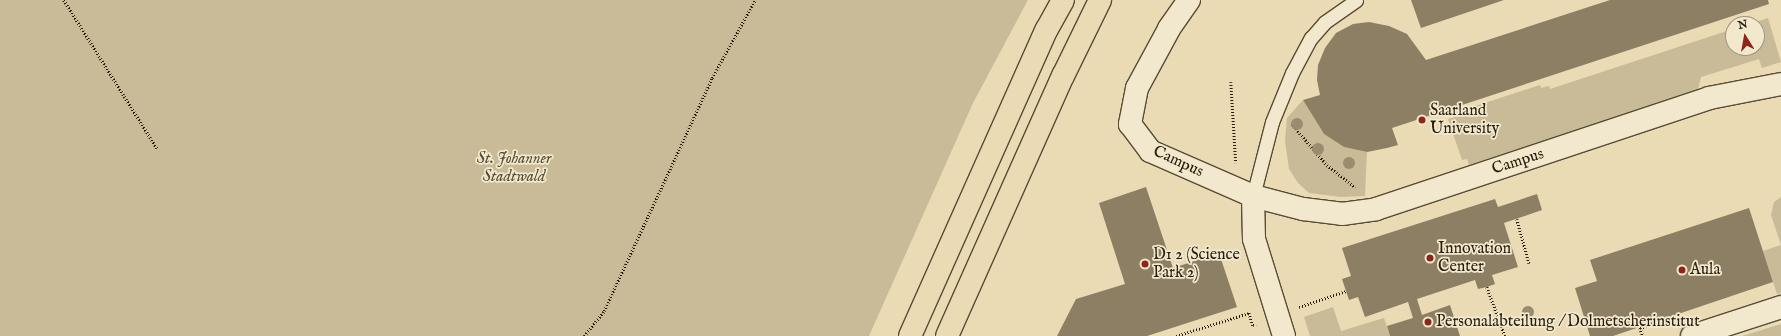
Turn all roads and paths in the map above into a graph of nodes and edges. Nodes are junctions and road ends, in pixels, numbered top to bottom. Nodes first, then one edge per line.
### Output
1 (64, 0) edge
2 (755, 0) edge
3 (1063, 0) edge
4 (1100, 0) edge
5 (1189, 0) edge
6 (1356, 0) edge
7 (1231, 82) dead end
8 (1781, 84) edge
9 (1287, 118) dead end
10 (157, 148) dead end
11 (1360, 191) dead end
12 (1246, 192) junction
13 (1517, 219) dead end
14 (1529, 263) dead end
15 (1487, 287) dead end
16 (1346, 291) dead end
17 (1299, 307) dead end
18 (1781, 307) edge
19 (1675, 314) dead end
20 (1677, 319) dead end
21 (1259, 323) dead end
22 (1639, 325) dead end
23 (584, 336) edge
24 (910, 336) edge
25 (947, 336) edge
26 (1176, 336) edge
27 (1284, 336) edge
28 (1505, 336) edge
29 (1643, 336) edge
30 (1692, 336) edge

1 - 10 path
2 - 23 path
3 - 24 highway
4 - 25 highway
5 - 12 street, Campus
6 - 12 lane
7 - 12 path
8 - 12 street, Campus
9 - 11 path
12 - 27 street
13 - 14 path
15 - 28 path
16 - 17 path
18 - 30 street
19 - 20 path
21 - 26 path
22 - 29 path

